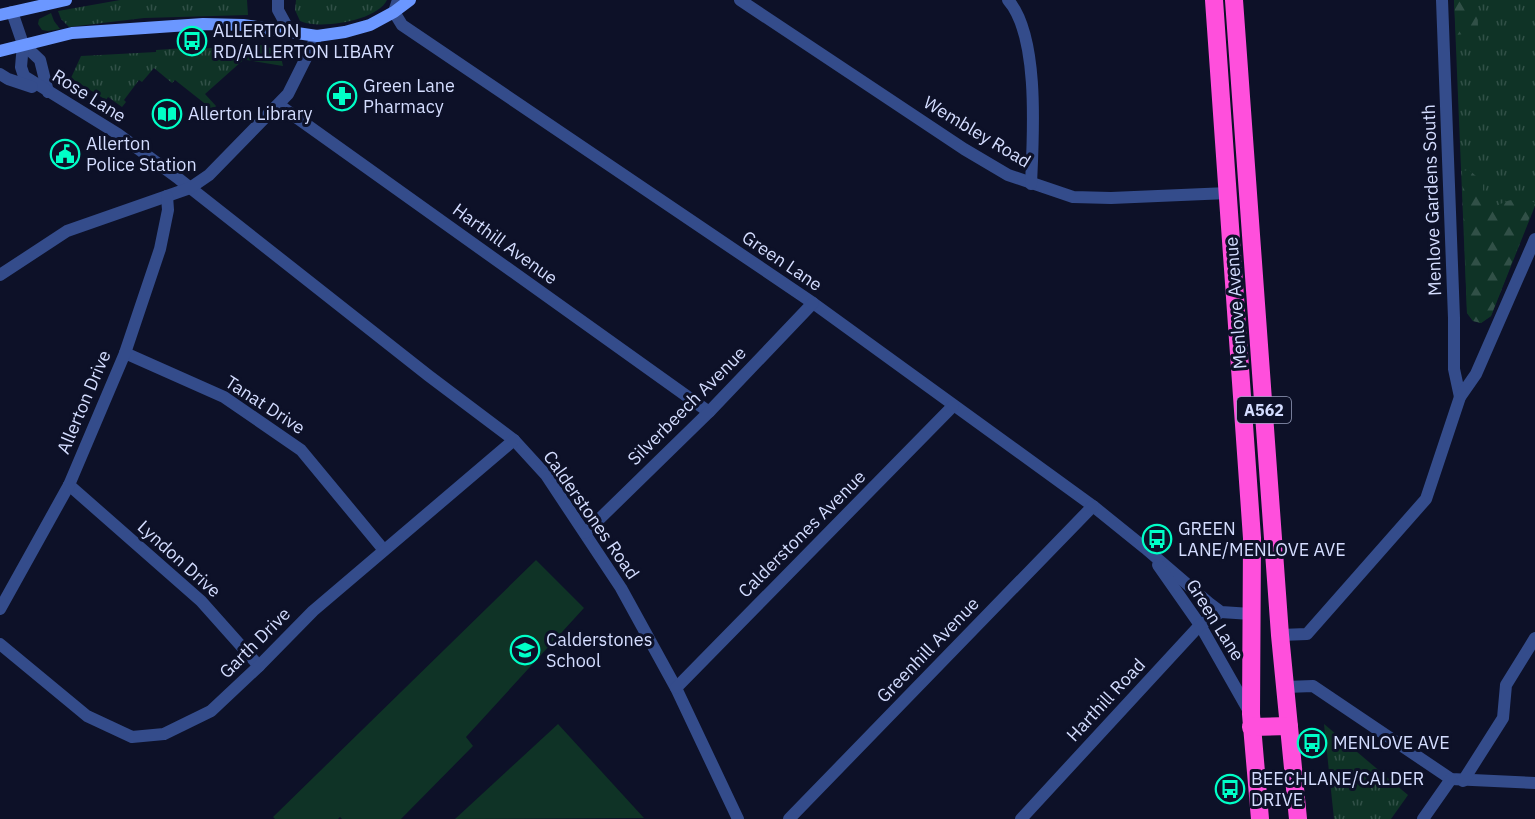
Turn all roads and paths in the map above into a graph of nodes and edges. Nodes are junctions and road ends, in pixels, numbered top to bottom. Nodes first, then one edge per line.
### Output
1 (66, 0) edge
2 (278, 0) edge
3 (410, 0) edge
4 (740, 0) edge
5 (1008, 0) edge
6 (1214, 0) edge
7 (1234, 0) edge
8 (1442, 0) edge
9 (396, 6) edge
10 (6, 13) edge
11 (290, 32) junction
12 (317, 36) junction
13 (23, 44) junction
14 (0, 51) edge
15 (0, 74) edge
16 (48, 92) junction
17 (279, 105) junction
18 (1031, 184) junction
19 (190, 188) junction
20 (1228, 193) junction
21 (167, 196) junction
22 (1535, 239) edge
23 (0, 275) edge
24 (813, 303) junction
25 (124, 353) junction
26 (1460, 397) junction
27 (953, 406) junction
28 (709, 412) junction
29 (514, 440) junction
30 (69, 485) junction
31 (1093, 506) junction
32 (585, 533) junction
33 (1145, 548) junction
34 (383, 549) junction
35 (0, 609) edge
36 (1221, 612) junction
37 (1251, 614) junction
38 (1200, 625) junction
39 (1280, 635) junction
40 (1535, 638) edge
41 (0, 644) edge
42 (259, 666) junction
43 (1286, 687) junction
44 (676, 688) junction
45 (1251, 721) junction
46 (1289, 726) junction
47 (1457, 780) junction
48 (1535, 783) edge
49 (738, 819) edge
50 (789, 819) edge
51 (1021, 819) edge
52 (1260, 819) edge
53 (1298, 819) edge
54 (1423, 819) edge

1 - 10 main road
2 - 11 street
3 - 9 main road
4 - 18 street, Wembley Road
5 - 18 street
6 - 20 highway, Menlove Avenue / A562
7 - 39 highway, Menlove Avenue / A562
8 - 26 street, Menlove Gardens South
9 - 12 main road
9 - 24 street, Green Lane
10 - 13 street
11 - 12 main road
11 - 13 main road
12 - 17 street
13 - 14 main road
13 - 16 street
13 - 16 street, Rose Lane
15 - 16 street
16 - 19 street, Rose Lane
17 - 19 street
17 - 28 street, Harthill Avenue
18 - 20 street, Wembley Road
19 - 21 street
19 - 29 street, Calderstones Road
20 - 37 highway, Menlove Avenue / A562
21 - 23 street
21 - 25 street, Allerton Drive
22 - 26 street
24 - 27 street, Green Lane
24 - 28 street, Silverbeech Avenue
25 - 30 street, Allerton Drive
25 - 34 street, Tanat Drive
26 - 39 street
27 - 31 street, Green Lane
27 - 44 street, Calderstones Avenue
28 - 32 street, Silverbeech Avenue
29 - 32 street, Calderstones Road
29 - 34 street, Garth Drive
30 - 35 street, Allerton Drive
30 - 42 street, Lyndon Drive
31 - 33 street, Green Lane
31 - 50 street, Greenhill Avenue
32 - 44 street, Calderstones Road
33 - 36 street, Green Lane
33 - 38 street, Green Lane
34 - 42 street, Garth Drive
36 - 37 street, Green Lane
36 - 38 street, Harthill Road
37 - 39 highway
37 - 45 highway, Menlove Avenue / A562
38 - 45 street, Green Lane
38 - 51 street, Harthill Road
39 - 43 highway, Menlove Avenue / A562
40 - 47 street
41 - 42 street, Garth Drive
43 - 46 highway, Menlove Avenue / A562
43 - 47 street
44 - 49 street, Calderstones Road
45 - 46 highway
45 - 52 highway, Menlove Avenue / A562
46 - 53 highway, Menlove Avenue / A562
47 - 48 street
47 - 54 street

